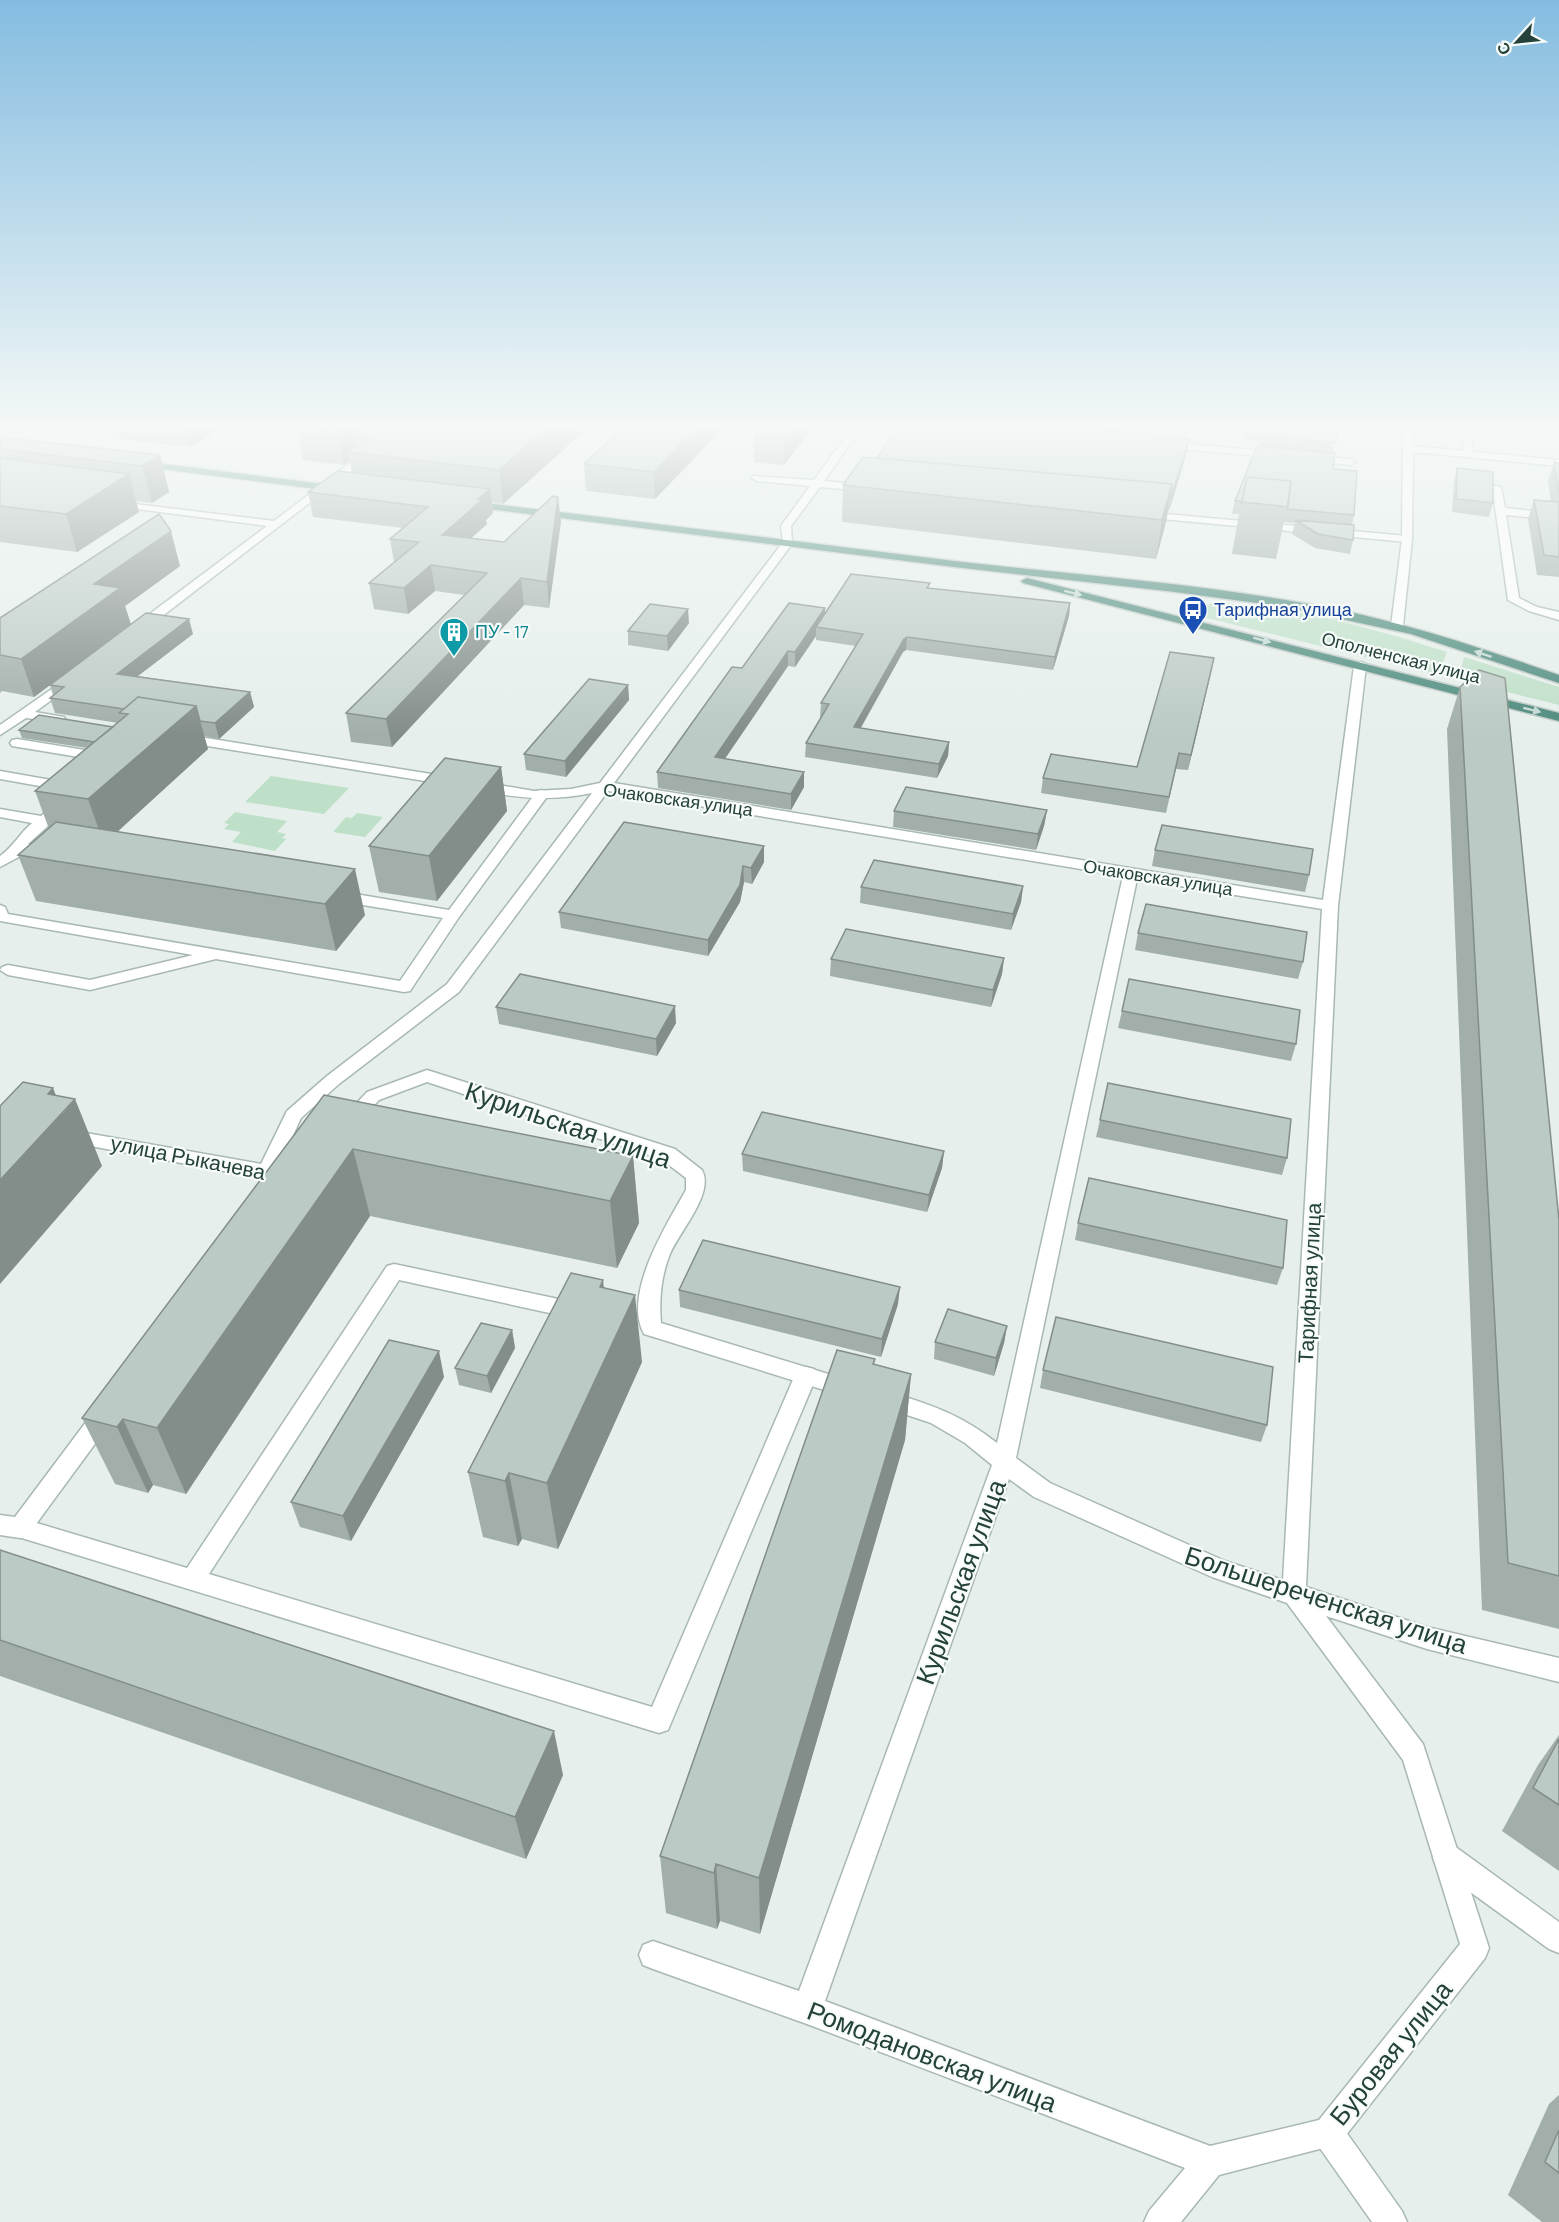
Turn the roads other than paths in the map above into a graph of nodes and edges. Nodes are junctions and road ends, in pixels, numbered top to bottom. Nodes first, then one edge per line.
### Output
1 (272, 528) edge
2 (669, 528) edge
3 (786, 528) edge
4 (1284, 528) edge
5 (1407, 528) edge
6 (1503, 528) edge
7 (1407, 539) junction
8 (788, 542) junction
9 (955, 564) junction
10 (1213, 591) junction
11 (1559, 616) edge
12 (1194, 622) junction
13 (1397, 626) junction
14 (128, 637) edge
15 (1360, 666) junction
16 (81, 672) edge
17 (1559, 678) edge
18 (26, 714) junction
19 (1559, 717) edge
20 (70, 721) edge
21 (0, 730) edge
22 (170, 737) edge
23 (16, 743) dead end
24 (99, 774) edge
25 (0, 775) edge
26 (606, 786) junction
27 (542, 794) junction
28 (0, 813) edge
29 (44, 821) junction
30 (16, 851) junction
31 (67, 852) edge
32 (0, 863) edge
33 (1131, 873) junction
34 (320, 893) edge
35 (1330, 906) junction
36 (0, 910) edge
37 (453, 915) junction
38 (218, 954) junction
39 (8, 970) dead end
40 (44, 1131) edge
41 (335, 1136) edge
42 (302, 1164) edge
43 (282, 1175) junction
44 (268, 1194) edge
45 (593, 1315) edge
46 (628, 1323) edge
47 (651, 1328) junction
48 (806, 1375) junction
49 (112, 1404) edge
50 (1004, 1462) junction
51 (10, 1527) edge
52 (192, 1580) junction
53 (1294, 1593) junction
54 (1559, 1670) edge
55 (1447, 1858) junction
56 (1559, 1939) edge
57 (653, 1955) dead end
58 (807, 2009) junction
59 (1328, 2133) junction
60 (1210, 2162) junction
61 (1160, 2222) edge
62 (1391, 2222) edge

1 - 14 street
2 - 8 highway, Ополченская улица
3 - 8 street
4 - 7 street
5 - 7 street
6 - 11 street
7 - 13 street
8 - 9 highway, Ополченская улица
8 - 26 street
9 - 10 highway, Ополченская улица
9 -> 12 highway, Ополченская улица
10 - 12 highway
10 - 13 highway, Ополченская улица
12 -> 15 highway, Ополченская улица
17 -> 13 highway, Ополченская улица
15 -> 19 highway, Ополченская улица
15 - 35 street, Тарифная улица
16 - 18 street
18 - 20 street
18 - 21 street
22 - 27 street, Очаковская улица
23 - 24 street
25 - 29 street
26 - 27 street, Очаковская улица
26 - 33 street, Очаковская улица
26 - 43 street
27 - 37 street
28 - 29 street
29 - 30 street
30 - 31 street
30 - 32 street
33 - 35 street, Очаковская улица
33 - 50 street
34 - 37 street
35 - 53 street, Тарифная улица
36 - 38 street
37 - 38 street
38 - 39 street
40 - 43 street, улица Рыкачева
41 - 47 street, Курильская улица
42 - 43 street
43 - 44 street, улица Рыкачева
45 - 52 street
46 - 47 street
47 - 48 street, Курильская улица
48 - 50 street, Курильская улица
48 - 52 street
49 - 51 street
50 - 53 street, Большереченская улица
50 - 58 street, Курильская улица
51 - 52 street
53 - 54 street, Большереченская улица
53 - 55 street
55 - 56 street
55 - 59 street, Буровая улица
57 - 58 street, Ромодановская улица
58 - 60 street, Ромодановская улица
59 - 60 street, Буровая улица
59 - 62 street
60 - 61 street

